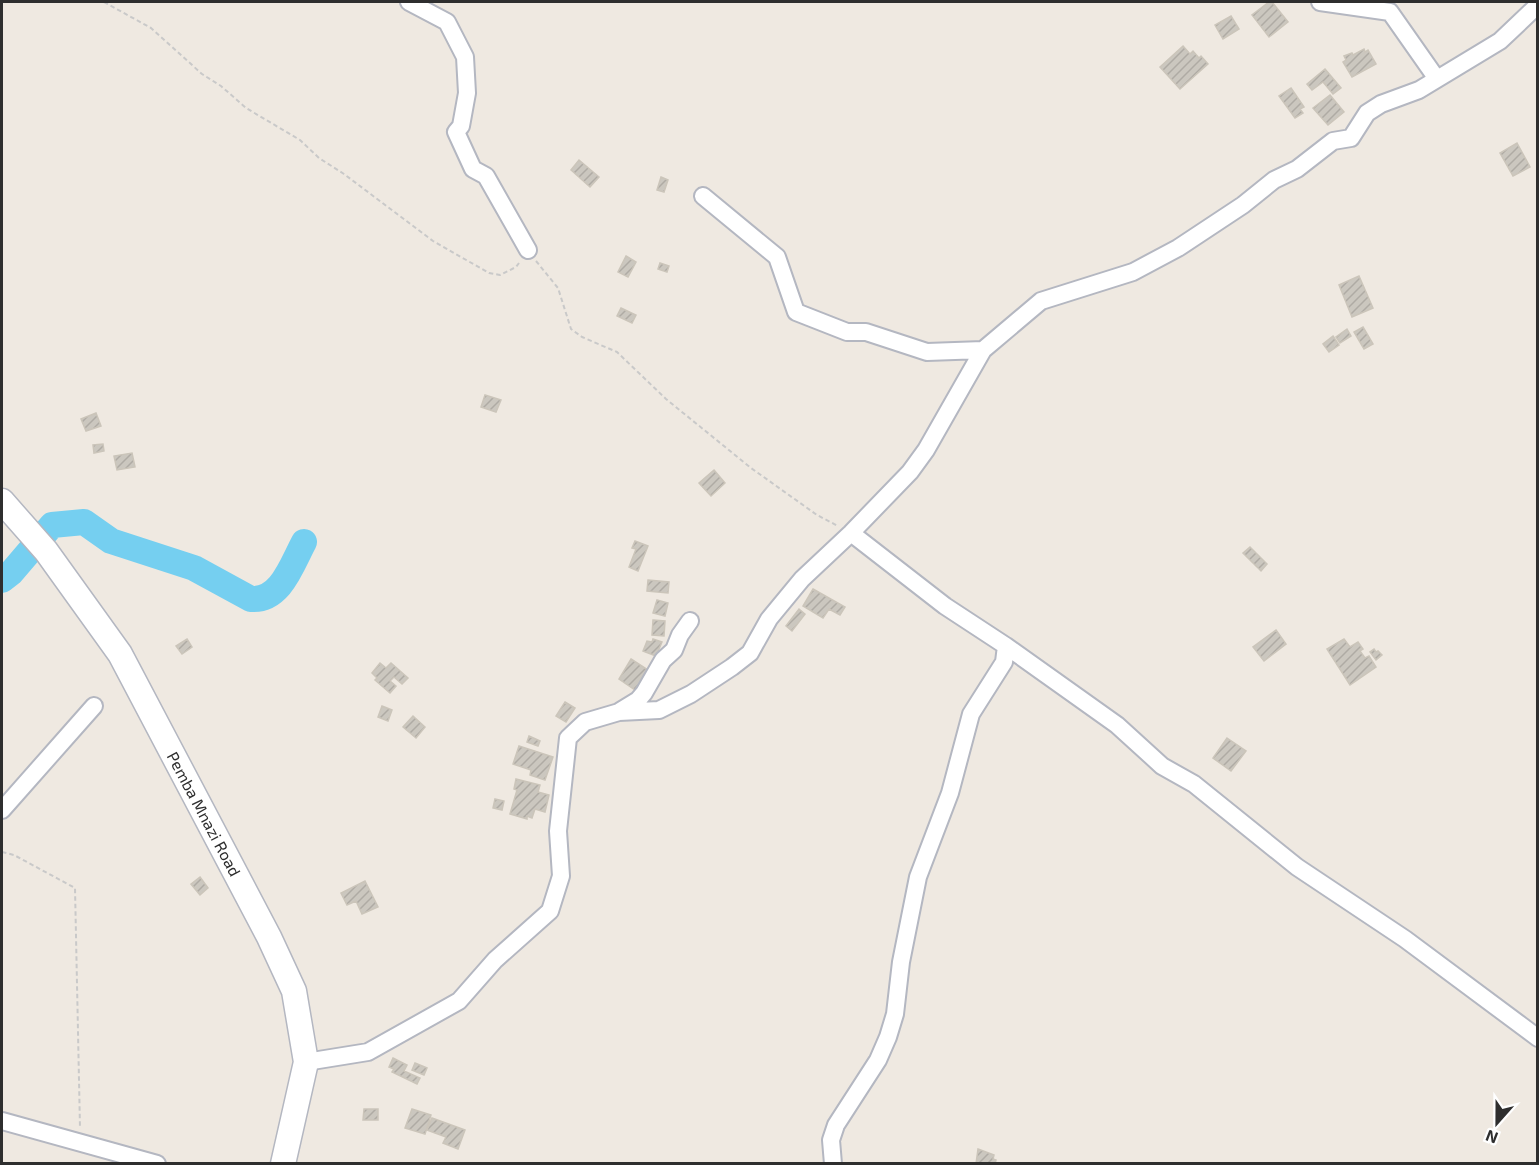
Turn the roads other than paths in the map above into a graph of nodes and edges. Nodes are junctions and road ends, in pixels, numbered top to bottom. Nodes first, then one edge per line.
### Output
1 (409, 2) edge
2 (1320, 2) edge
3 (1538, 5) edge
4 (1437, 79) junction
5 (703, 196) dead end
6 (528, 250) road end
7 (983, 350) junction
8 (2, 501) edge
9 (851, 533) junction
10 (690, 621) dead end
11 (1006, 646) junction
12 (94, 706) dead end
13 (619, 712) junction
14 (2, 810) edge
15 (1538, 1038) edge
16 (306, 1062) junction
17 (2, 1120) edge
18 (157, 1164) edge
19 (283, 1164) edge
20 (833, 1164) edge

1 - 6 street
2 - 4 street
3 - 4 street
4 - 7 street
5 - 7 street
7 - 9 street
8 - 16 main road, Pemba Mnazi Road
9 - 11 street
9 - 13 street
10 - 13 street
11 - 15 street
11 - 20 street
12 - 14 street
13 - 16 street
16 - 19 main road, Pemba Mnazi Road
17 - 18 street

